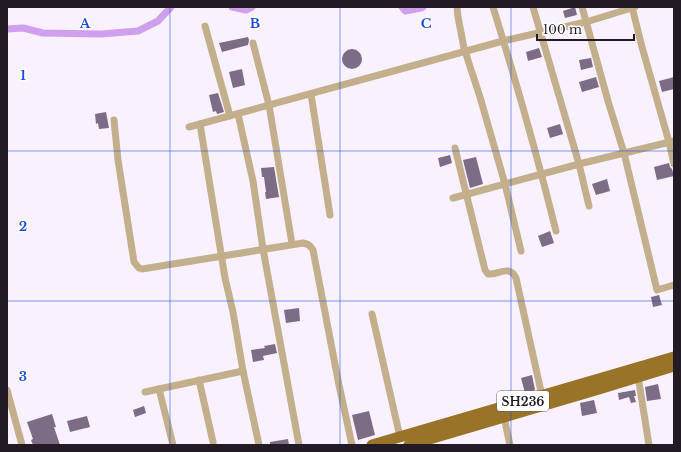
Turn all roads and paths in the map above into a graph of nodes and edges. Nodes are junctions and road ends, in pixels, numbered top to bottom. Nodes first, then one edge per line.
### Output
1 (457, 7) edge
2 (493, 7) edge
3 (533, 7) edge
4 (582, 7) edge
5 (633, 7) edge
6 (586, 22) junction
7 (205, 26) dead end
8 (540, 33) junction
9 (503, 41) junction
10 (252, 43) dead end
11 (465, 52) junction
12 (311, 94) junction
13 (269, 105) junction
14 (238, 114) junction
15 (230, 116) junction
16 (114, 120) dead end
17 (200, 124) junction
18 (189, 127) dead end
19 (672, 141) edge
20 (455, 148) dead end
21 (624, 153) junction
22 (578, 164) junction
23 (674, 164) edge
24 (542, 174) junction
25 (505, 184) junction
26 (467, 194) junction
27 (453, 198) dead end
28 (589, 206) dead end
29 (330, 215) dead end
30 (556, 230) dead end
31 (292, 244) junction
32 (263, 249) junction
33 (521, 251) dead end
34 (222, 255) junction
35 (674, 285) edge
36 (372, 314) dead end
37 (674, 357) edge
38 (674, 366) edge
39 (243, 371) junction
40 (638, 376) junction
41 (199, 380) junction
42 (159, 389) junction
43 (7, 390) edge
44 (145, 392) dead end
45 (542, 396) junction
46 (504, 417) junction
47 (400, 437) junction
48 (213, 442) dead end
49 (22, 445) edge
50 (173, 445) edge
51 (259, 445) edge
52 (300, 445) edge
53 (352, 445) edge
54 (372, 445) edge
55 (409, 445) edge
56 (510, 445) edge
57 (649, 445) edge

1 - 11 street
2 - 9 street
3 - 8 street
4 - 6 street
5 - 6 street
5 - 19 street
6 - 8 street
6 - 21 street
7 - 15 street
8 - 9 street
8 - 22 street
9 - 11 street
9 - 24 street
10 - 13 street
11 - 12 street
11 - 25 street
12 - 13 street
12 - 29 street
13 - 14 street
13 - 31 street
14 - 15 street
14 - 32 street
15 - 17 street
16 - 34 street
17 - 18 street
17 - 34 street
19 - 21 street
19 - 23 street
20 - 26 street
21 - 22 street
21 - 35 street
22 - 24 street
22 - 28 street
24 - 25 street
24 - 30 street
25 - 26 street
25 - 33 street
26 - 27 street
26 - 45 street
31 - 32 street
31 - 53 street
32 - 34 street
32 - 52 street
34 - 39 street
36 - 47 street
37 - 45 main road, SH236
38 - 40 main road, SH236
39 - 41 street
39 - 51 street
40 - 46 main road, SH236
40 - 57 street
41 - 42 street
41 - 48 street
42 - 44 street
42 - 50 street
43 - 49 street
45 - 47 main road, SH236
46 - 55 main road, SH236
46 - 56 street
47 - 54 main road, SH236

